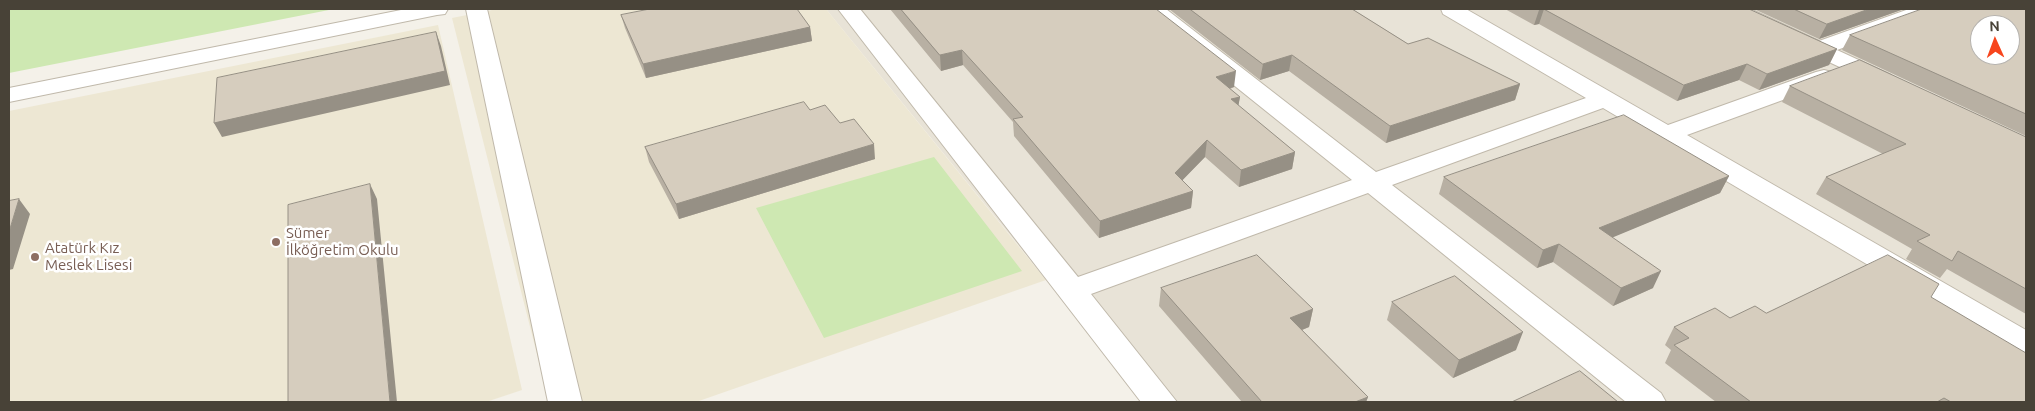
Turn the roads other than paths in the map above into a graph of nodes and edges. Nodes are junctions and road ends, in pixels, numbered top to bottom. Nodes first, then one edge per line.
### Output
1 (438, 9) edge
2 (476, 9) edge
3 (849, 9) edge
4 (1153, 9) edge
5 (1451, 9) edge
6 (1733, 9) edge
7 (1928, 9) edge
8 (1818, 49) junction
9 (1854, 66) junction
10 (1906, 91) edge
11 (9, 95) edge
12 (1606, 99) junction
13 (1666, 134) junction
14 (1372, 183) junction
15 (1071, 290) junction
16 (2026, 344) edge
17 (565, 402) edge
18 (1160, 402) edge
19 (1649, 402) edge

1 - 11 street
2 - 17 street
3 - 15 street
4 - 14 street
5 - 12 street
6 - 8 street
7 - 8 street
8 - 9 street
9 - 10 street
9 - 13 street
12 - 13 street
12 - 14 street
13 - 16 street
14 - 15 street
14 - 19 street
15 - 18 street

